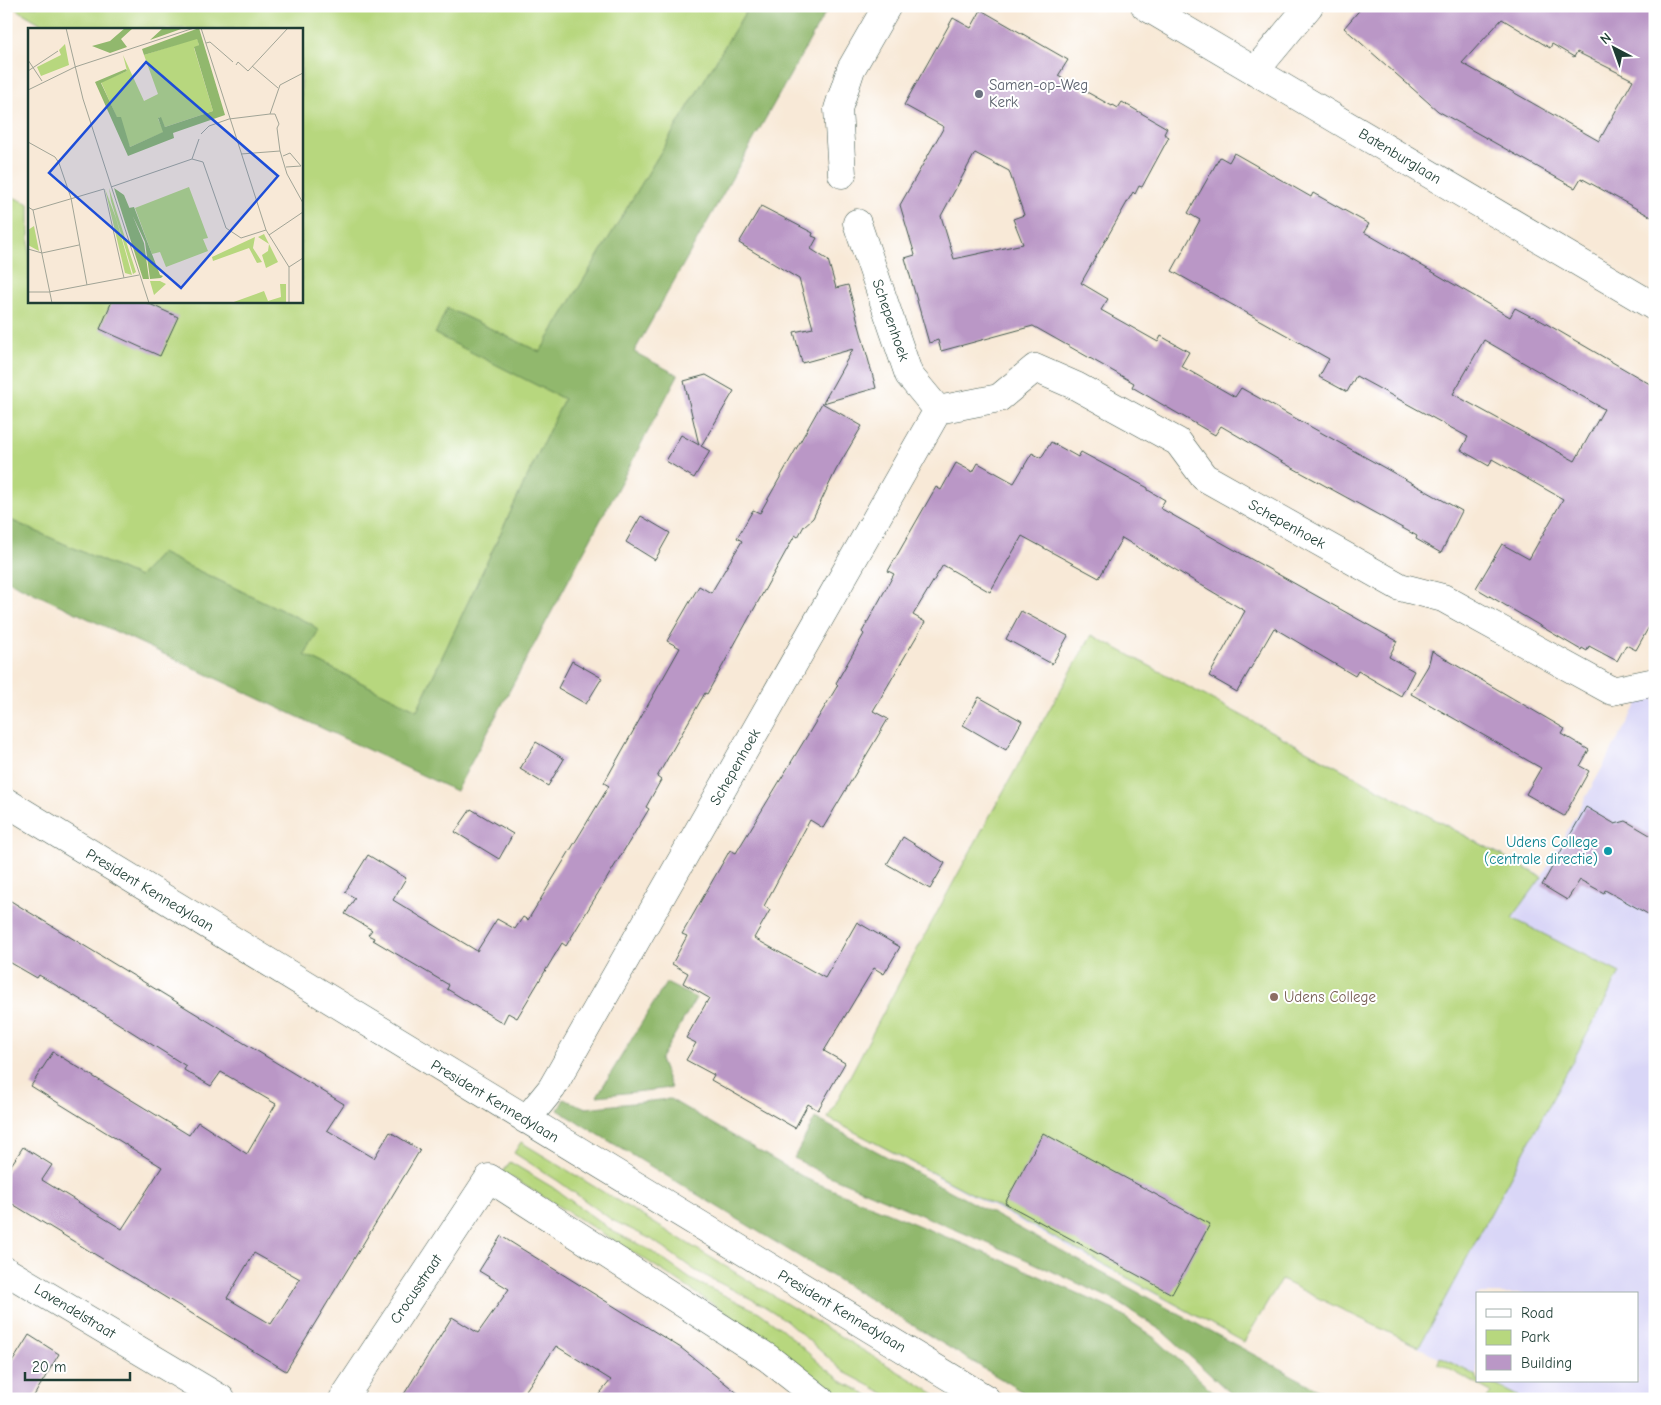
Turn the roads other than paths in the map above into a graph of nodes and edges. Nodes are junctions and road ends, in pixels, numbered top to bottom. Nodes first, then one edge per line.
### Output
1 (888, 6) edge
2 (1145, 6) edge
3 (1309, 6) edge
4 (1255, 71) junction
5 (842, 174) dead end
6 (856, 223) dead end
7 (1655, 307) edge
8 (938, 410) junction
9 (1655, 682) edge
10 (6, 802) edge
11 (526, 1120) junction
12 (6, 1271) edge
13 (221, 1399) edge
14 (343, 1399) edge
15 (820, 1399) edge
16 (986, 1399) edge

1 - 5 street
2 - 4 street, Batenburglaan
3 - 4 street
4 - 7 street, Batenburglaan
6 - 8 street, Schepenhoek
8 - 9 street, Schepenhoek
8 - 11 street, Schepenhoek
10 - 11 street, President Kennedylaan
11 - 16 street, President Kennedylaan
12 - 13 street, Lavendelstraat
14 - 15 street, Crocusstraat

